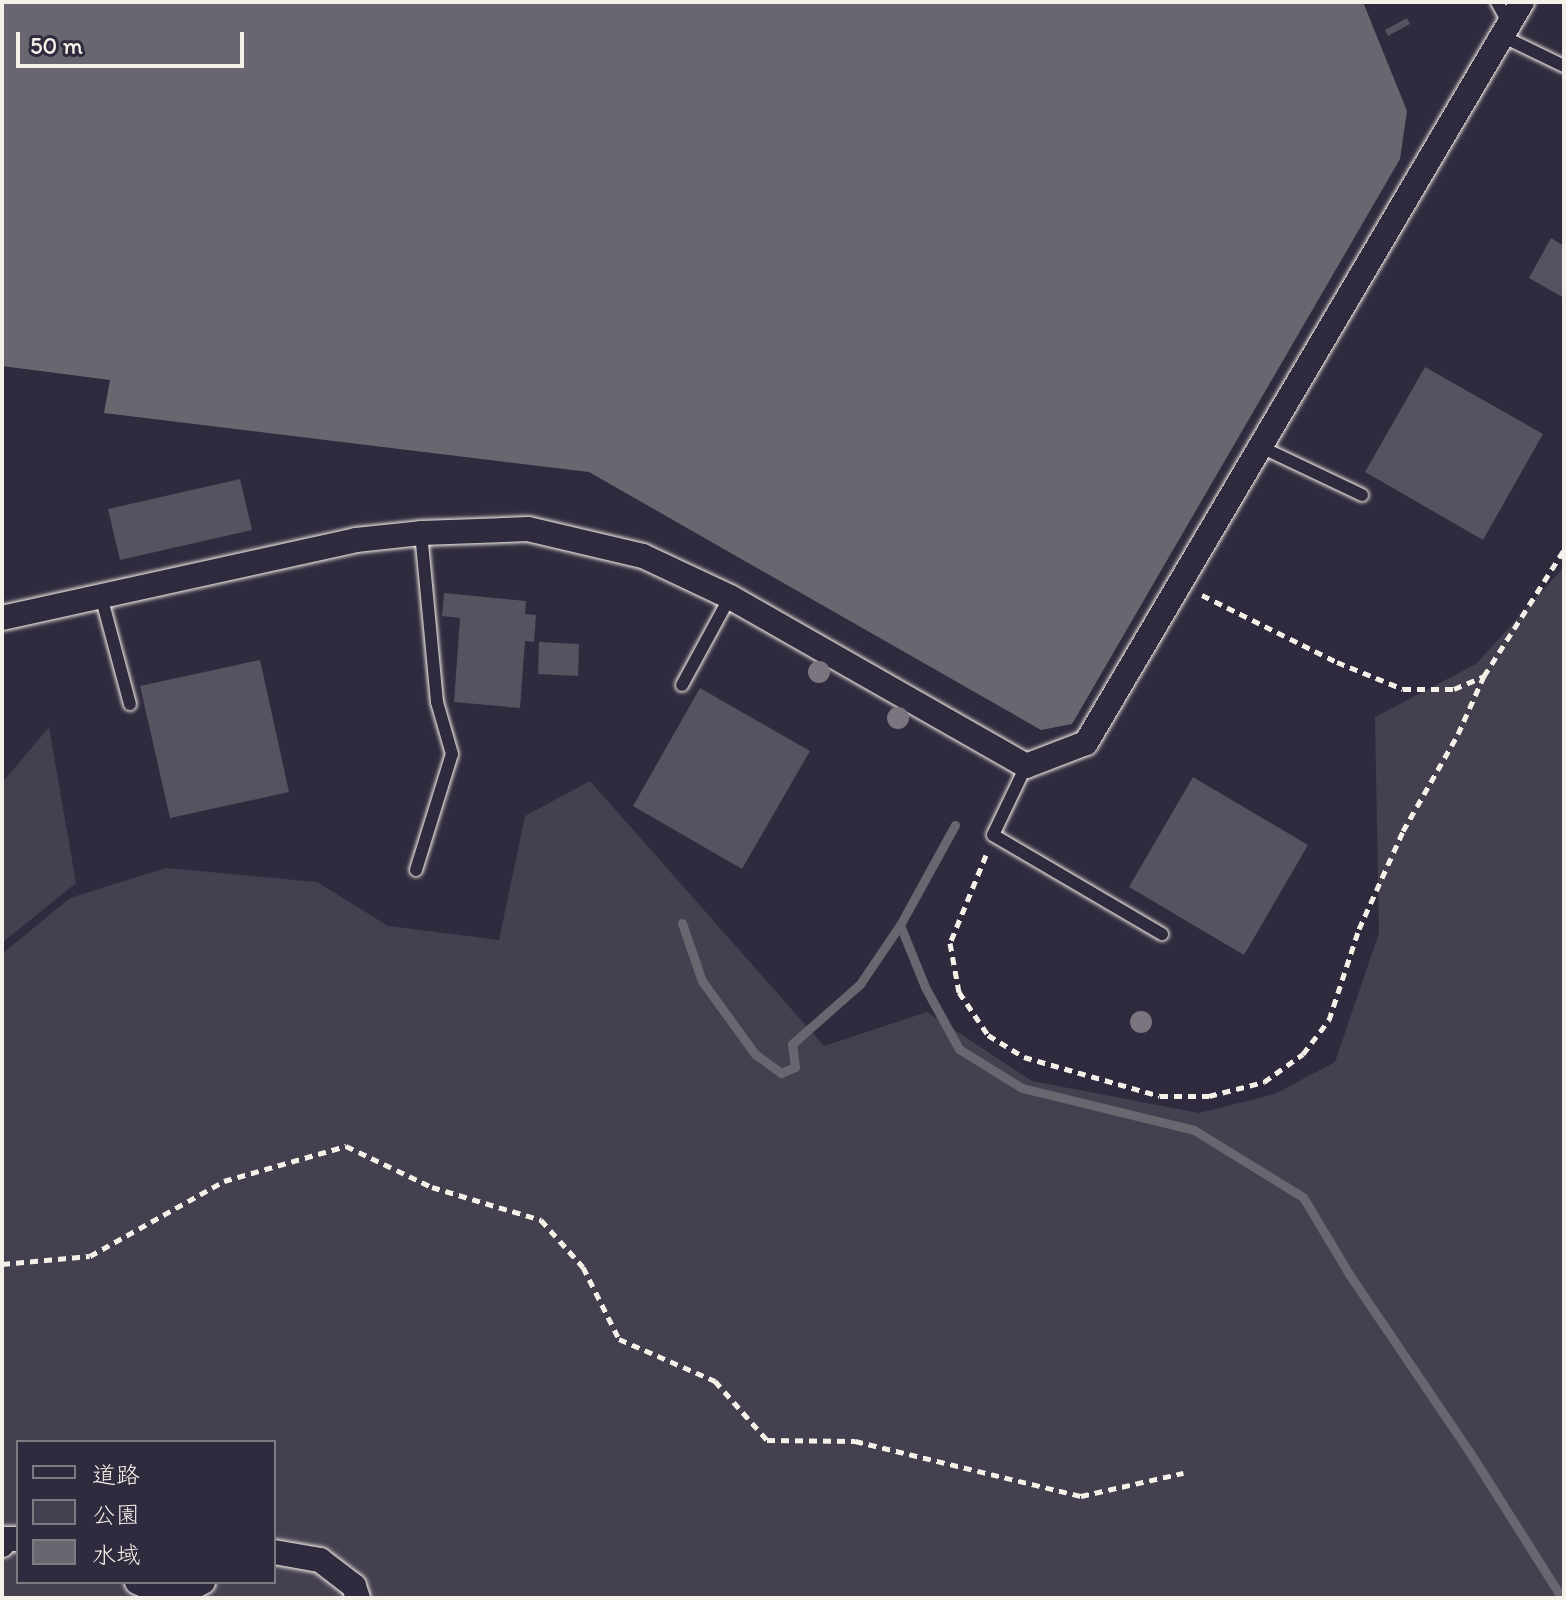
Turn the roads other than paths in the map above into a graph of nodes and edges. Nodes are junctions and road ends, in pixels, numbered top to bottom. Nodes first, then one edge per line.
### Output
1 (1497, 2) edge
2 (1522, 2) edge
3 (1506, 30) junction
4 (1564, 66) edge
5 (1261, 447) junction
6 (1362, 495) dead end
7 (421, 533) junction
8 (101, 596) junction
9 (730, 597) junction
10 (2, 618) edge
11 (682, 685) dead end
12 (130, 704) dead end
13 (1026, 766) junction
14 (416, 870) dead end
15 (1162, 934) dead end
16 (276, 1552) edge
17 (142, 1584) edge
18 (199, 1584) edge
19 (358, 1598) edge

1 - 3 lane
2 - 3 street
3 - 4 lane
3 - 5 street
5 - 6 lane
5 - 13 street
7 - 8 street
7 - 9 street
7 - 14 lane
8 - 10 street
8 - 12 lane
9 - 11 lane
9 - 13 street
13 - 15 lane
16 - 19 street
17 - 18 street

